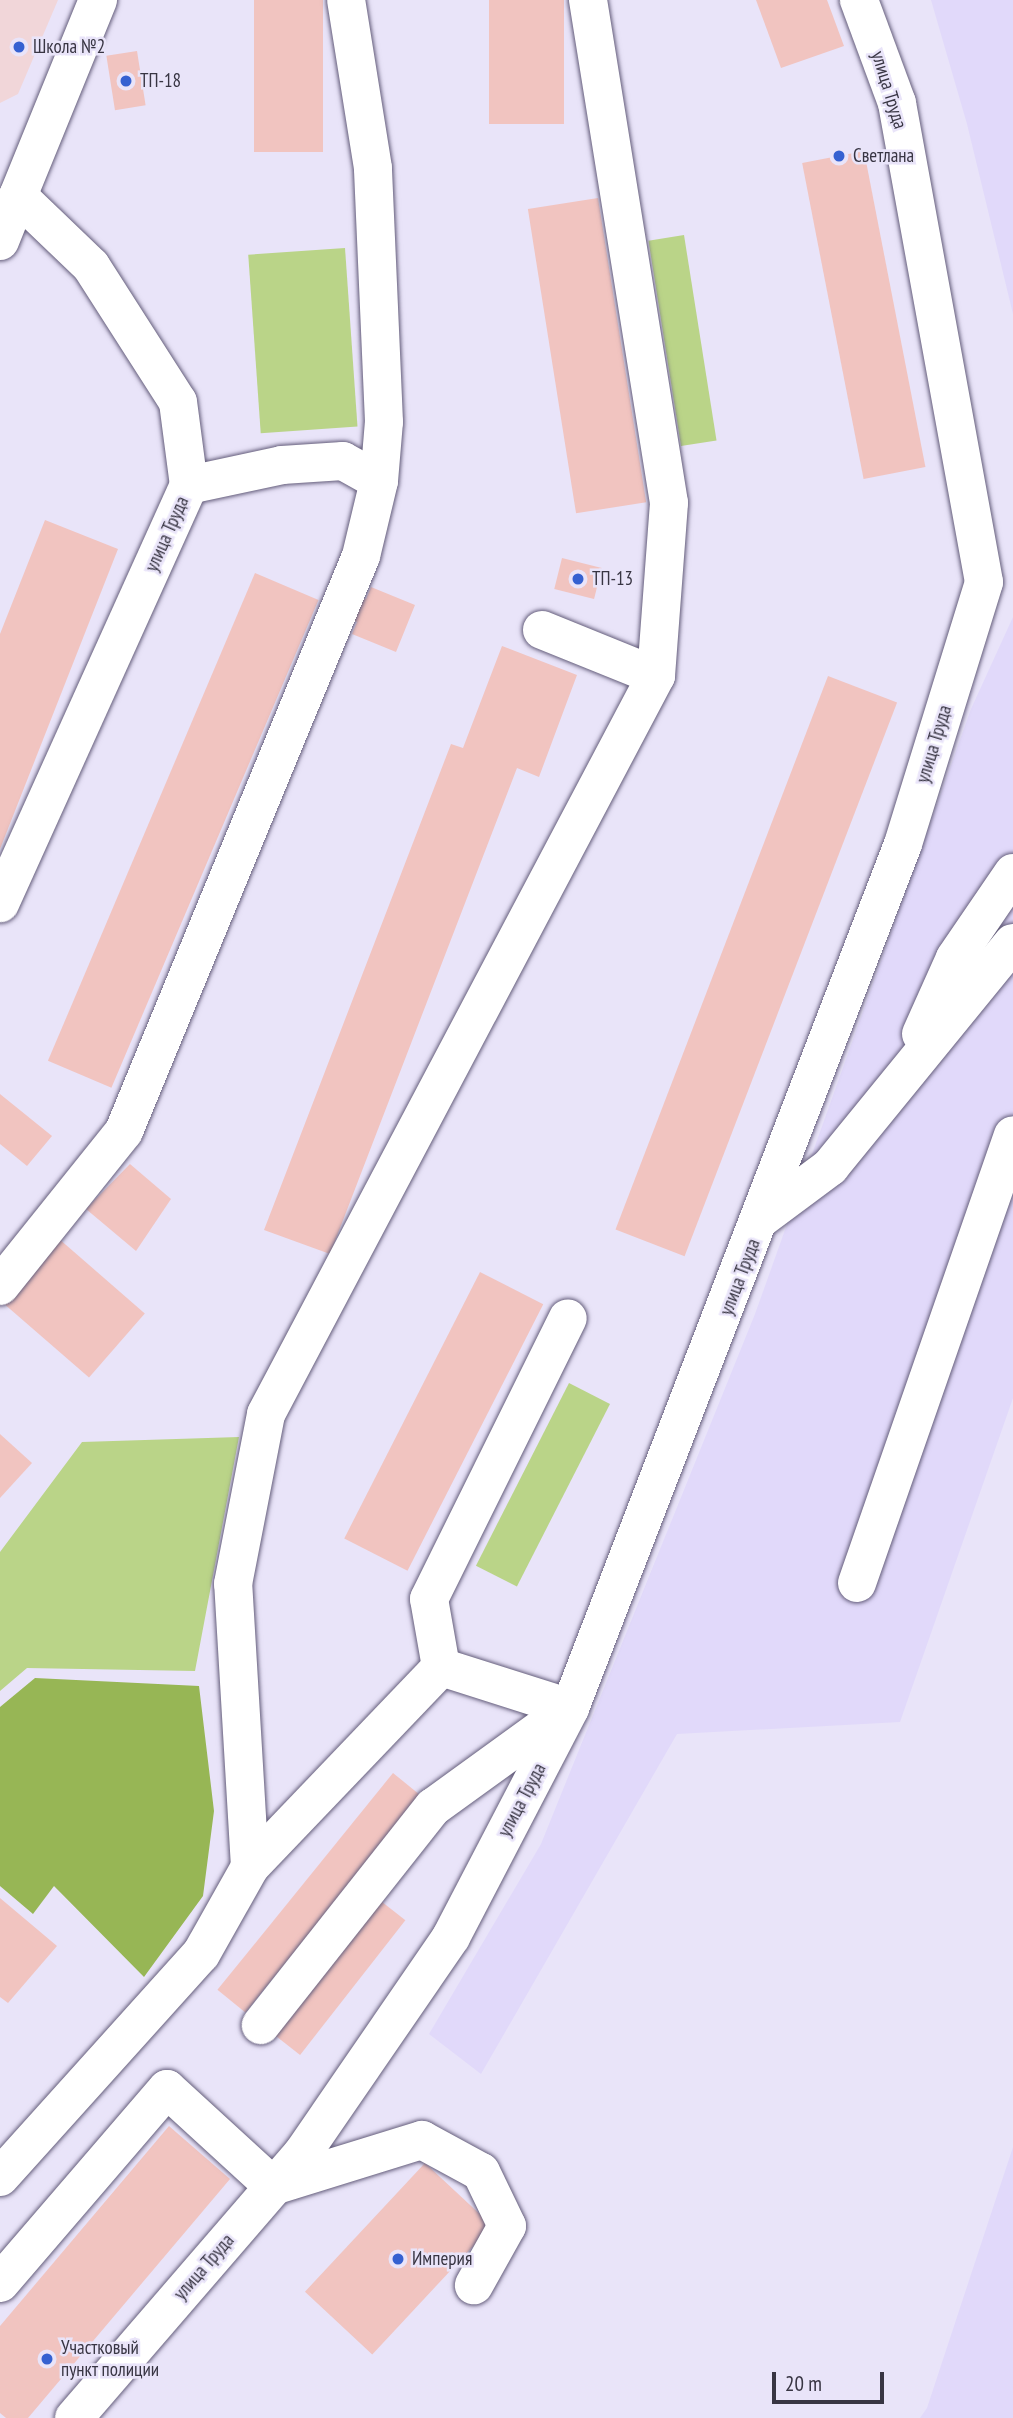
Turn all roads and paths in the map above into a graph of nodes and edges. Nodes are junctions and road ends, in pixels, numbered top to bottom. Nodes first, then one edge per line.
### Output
1 (98, 0) edge
2 (346, 0) edge
3 (588, 0) edge
4 (859, 0) edge
5 (0, 161) edge
6 (18, 196) junction
7 (0, 241) edge
8 (379, 481) junction
9 (189, 485) junction
10 (542, 630) dead end
11 (656, 676) junction
12 (1013, 873) edge
13 (0, 903) edge
14 (1013, 943) edge
15 (901, 1081) junction
16 (1013, 1135) edge
17 (763, 1217) junction
18 (0, 1286) edge
19 (568, 1318) dead end
20 (857, 1583) dead end
21 (441, 1667) junction
22 (570, 1708) junction
23 (250, 1867) junction
24 (261, 2025) dead end
25 (0, 2177) edge
26 (273, 2186) junction
27 (0, 2283) edge
28 (474, 2285) dead end
29 (74, 2418) edge

1 - 6 street
2 - 8 street
3 - 11 street
4 - 17 street, улица Труда
5 - 6 street, улица Труда
6 - 7 street
6 - 9 street, улица Труда
8 - 9 street
8 - 18 street
9 - 13 street, улица Труда
10 - 11 street
11 - 23 street
12 - 15 street
14 - 15 street
15 - 17 street
16 - 20 street
17 - 22 street, улица Труда
19 - 21 street
21 - 22 street
21 - 23 street
22 - 24 street
22 - 26 street, улица Труда
23 - 25 street
26 - 27 street
26 - 28 street
26 - 29 street, улица Труда

